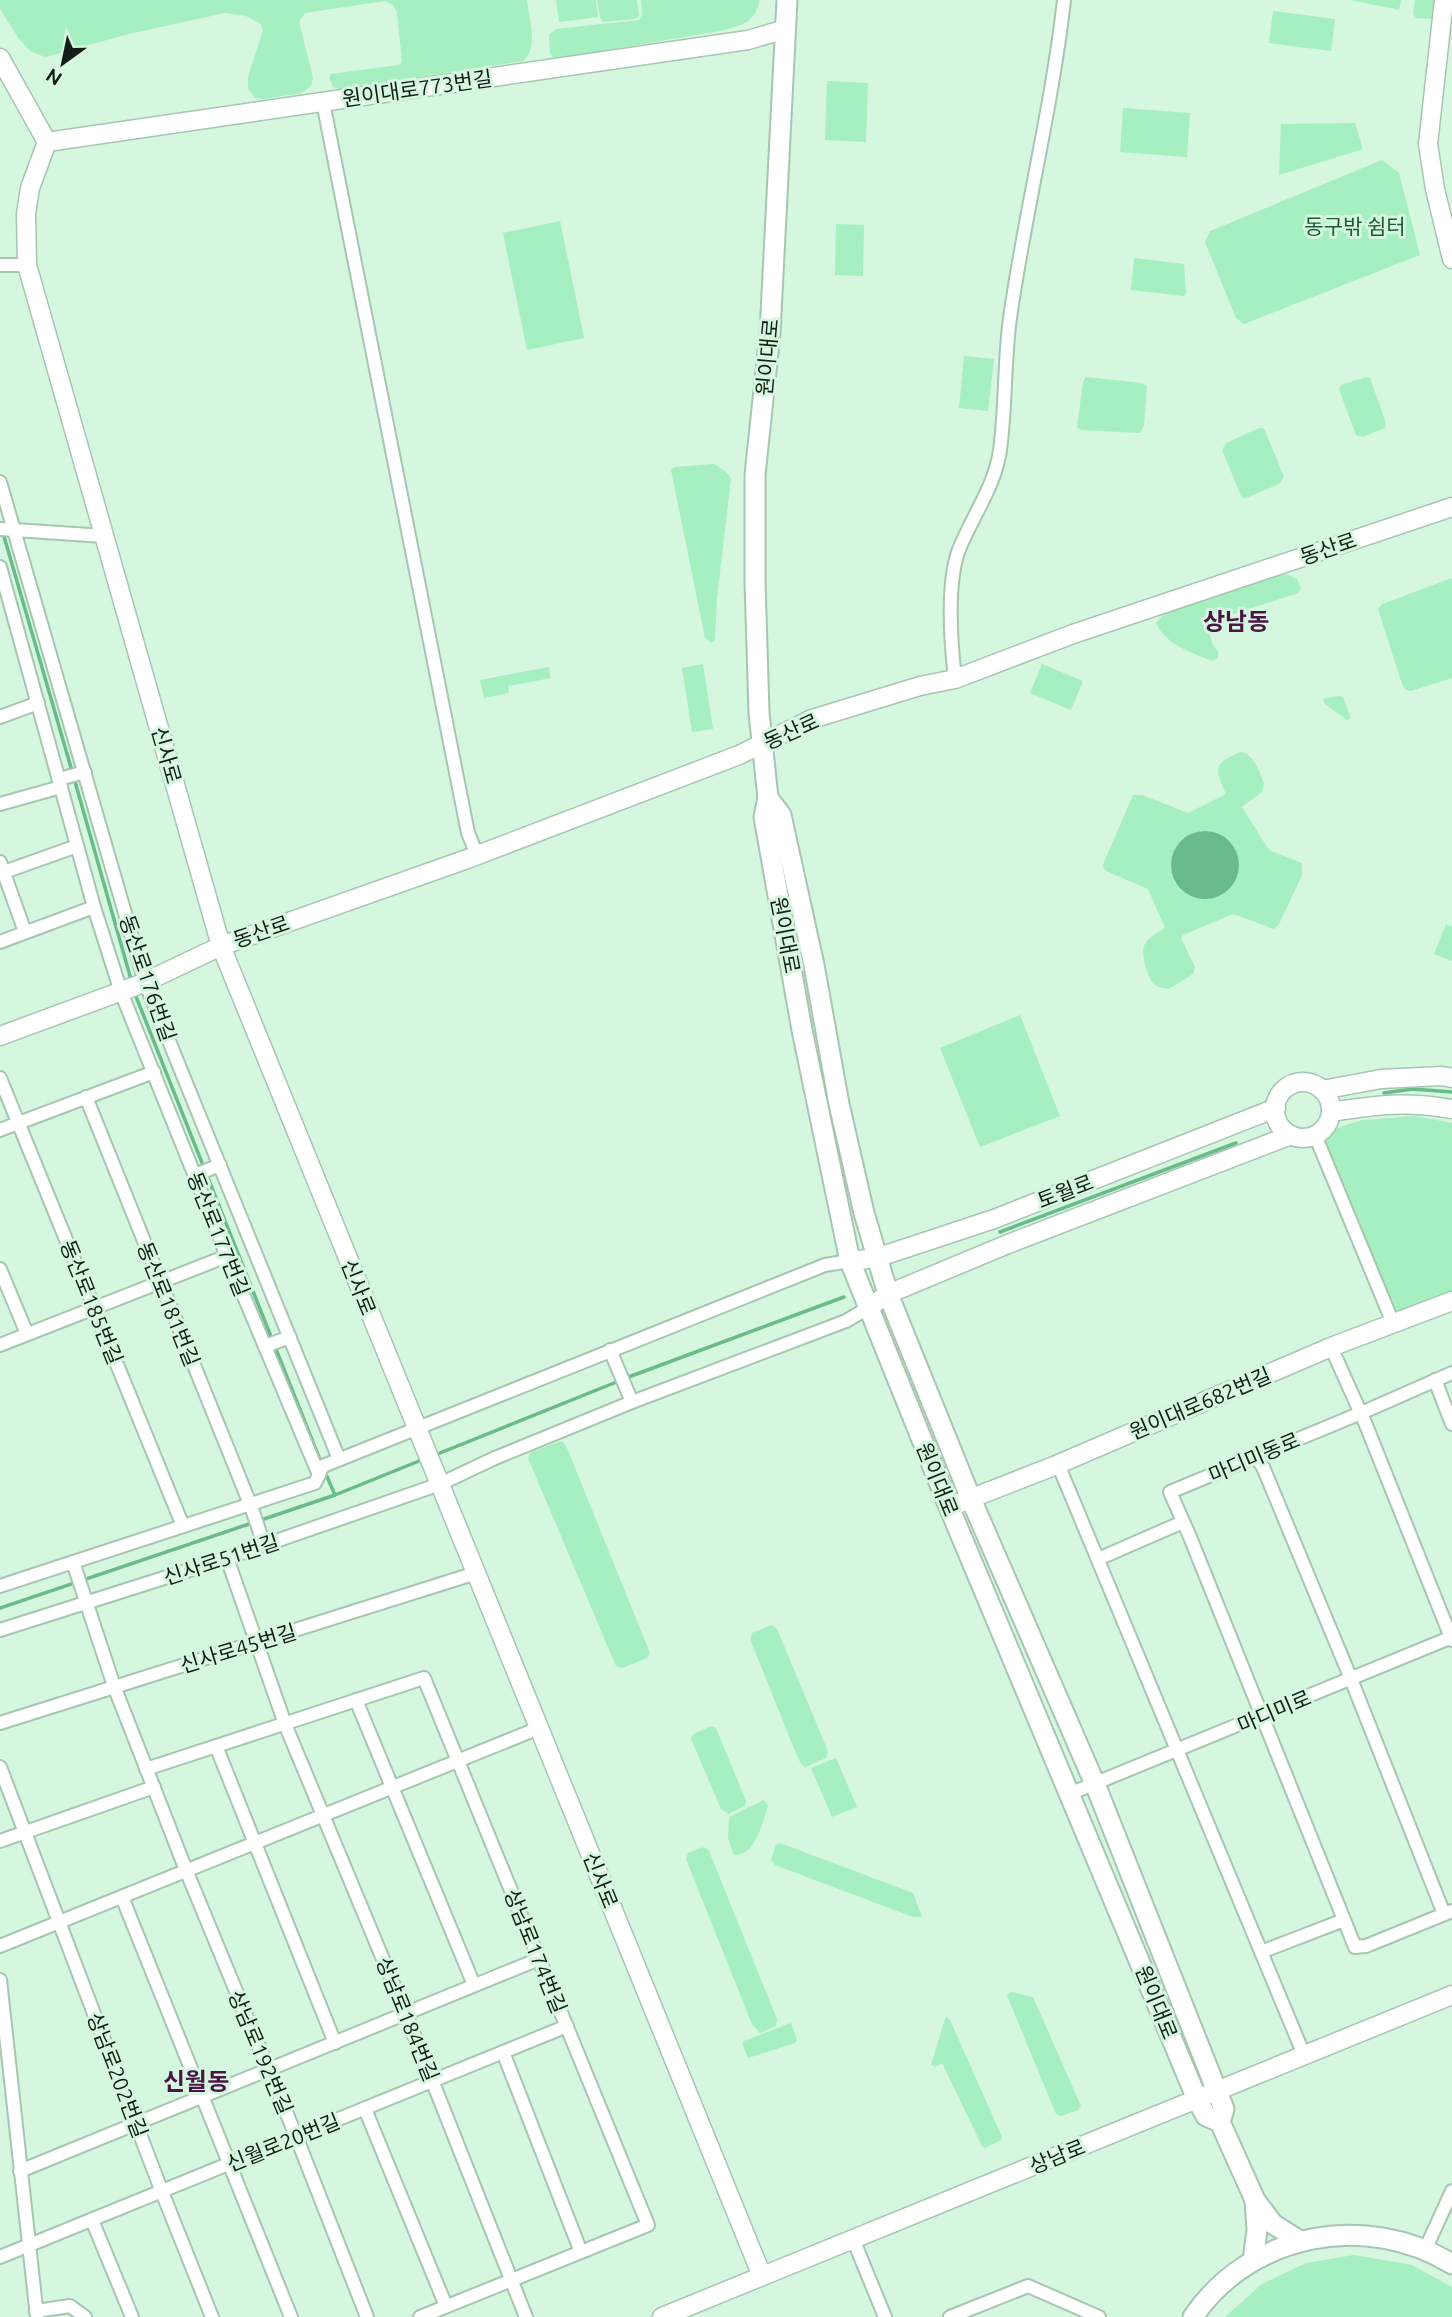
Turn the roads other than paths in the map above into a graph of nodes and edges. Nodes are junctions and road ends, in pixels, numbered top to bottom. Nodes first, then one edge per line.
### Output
1 (787, 0) edge
2 (1064, 0) edge
3 (1444, 0) edge
4 (786, 29) junction
5 (0, 58) edge
6 (323, 102) junction
7 (47, 142) junction
8 (1452, 259) edge
9 (0, 265) edge
10 (27, 265) junction
11 (0, 482) edge
12 (2, 495) edge
13 (1452, 507) edge
14 (8, 530) edge
15 (104, 536) junction
16 (0, 567) edge
17 (0, 613) edge
18 (14, 614) junction
19 (955, 679) junction
20 (38, 703) junction
21 (0, 717) edge
22 (761, 744) junction
23 (82, 773) junction
24 (61, 781) junction
25 (768, 798) junction
26 (0, 804) edge
27 (78, 846) junction
28 (477, 855) junction
29 (2, 867) edge
30 (94, 907) junction
31 (25, 932) junction
32 (0, 942) edge
33 (221, 946) junction
34 (133, 987) junction
35 (0, 1036) edge
36 (153, 1072) junction
37 (0, 1078) edge
38 (1452, 1078) edge
39 (1381, 1079) junction
40 (1322, 1090) junction
41 (86, 1097) junction
42 (1384, 1104) junction
43 (1276, 1108) junction
44 (1452, 1109) edge
45 (1331, 1112) junction
46 (19, 1123) junction
47 (0, 1130) edge
48 (1220, 1131) junction
49 (1291, 1135) junction
50 (1315, 1135) junction
51 (1234, 1157) junction
52 (218, 1166) junction
53 (197, 1174) junction
54 (1001, 1216) junction
55 (1008, 1244) junction
56 (227, 1256) junction
57 (876, 1258) junction
58 (850, 1261) junction
59 (0, 1269) edge
60 (160, 1282) junction
61 (888, 1294) junction
62 (1452, 1301) edge
63 (94, 1308) junction
64 (869, 1308) junction
65 (1393, 1323) junction
66 (27, 1334) junction
67 (288, 1338) junction
68 (0, 1345) edge
69 (266, 1346) junction
70 (1331, 1347) junction
71 (610, 1350) junction
72 (1452, 1373) edge
73 (1435, 1380) junction
74 (632, 1402) junction
75 (1361, 1413) junction
76 (1452, 1424) edge
77 (420, 1435) junction
78 (1255, 1456) junction
79 (338, 1460) junction
80 (1058, 1464) junction
81 (321, 1471) junction
82 (440, 1484) junction
83 (971, 1499) junction
84 (251, 1507) junction
85 (949, 1507) junction
86 (1183, 1522) junction
87 (183, 1527) junction
88 (263, 1542) junction
89 (227, 1558) junction
90 (1098, 1559) junction
91 (74, 1564) junction
92 (476, 1573) junction
93 (0, 1586) edge
94 (85, 1600) junction
95 (0, 1630) edge
96 (1452, 1638) edge
97 (256, 1642) junction
98 (1351, 1679) junction
99 (114, 1686) junction
100 (356, 1700) junction
101 (1262, 1716) junction
102 (0, 1723) edge
103 (285, 1724) junction
104 (539, 1728) junction
105 (216, 1746) junction
106 (1178, 1751) junction
107 (458, 1761) junction
108 (0, 1767) edge
109 (146, 1769) junction
110 (1095, 1784) junction
111 (153, 1787) junction
112 (393, 1788) junction
113 (1069, 1794) junction
114 (323, 1816) junction
115 (25, 1832) junction
116 (0, 1841) edge
117 (256, 1842) junction
118 (186, 1870) junction
119 (122, 1897) junction
120 (1448, 1913) edge
121 (1344, 1920) junction
122 (60, 1922) junction
123 (0, 1946) edge
124 (1261, 1952) junction
125 (539, 1959) junction
126 (0, 1980) edge
127 (474, 1985) junction
128 (1452, 1995) edge
129 (405, 2012) junction
130 (567, 2026) junction
131 (335, 2043) junction
132 (503, 2052) junction
133 (1304, 2055) junction
134 (268, 2070) junction
135 (432, 2080) junction
136 (1217, 2091) junction
137 (201, 2097) junction
138 (1197, 2099) junction
139 (365, 2109) junction
140 (1220, 2122) junction
141 (137, 2123) junction
142 (296, 2136) junction
143 (230, 2162) junction
144 (20, 2171) junction
145 (1452, 2191) edge
146 (162, 2192) junction
147 (1255, 2200) junction
148 (92, 2220) junction
149 (853, 2239) junction
150 (1300, 2241) junction
151 (28, 2245) junction
152 (1425, 2250) junction
153 (581, 2252) junction
154 (0, 2257) edge
155 (1253, 2261) junction
156 (1452, 2264) edge
157 (762, 2276) junction
158 (511, 2280) junction
159 (446, 2306) junction
160 (36, 2314) edge
161 (85, 2317) edge
162 (132, 2317) edge
163 (212, 2317) edge
164 (291, 2317) edge
165 (367, 2317) edge
166 (420, 2317) edge
167 (526, 2317) edge
168 (662, 2317) edge
169 (885, 2317) edge
170 (950, 2317) edge
171 (1099, 2317) edge
172 (1193, 2317) edge

1 - 4 main road, 원이대로
2 - 19 street
3 - 8 main road
4 - 6 main road, 원이대로773번길
4 - 22 main road, 원이대로
5 - 7 main road
6 - 7 main road, 원이대로773번길
6 - 28 street
7 - 10 main road, 신사로
9 - 10 street
10 - 15 main road, 신사로
11 - 12 street, 동산로176번길
12 - 14 street, 동산로176번길
13 - 19 main road, 동산로
14 - 15 street
14 - 23 street, 동산로176번길
15 - 33 main road, 신사로
16 - 18 street
17 - 18 street
18 - 20 street
19 - 22 main road, 동산로
20 - 21 street
20 - 24 street
22 - 25 main road, 원이대로
22 - 28 main road, 동산로
23 - 24 street
23 - 34 street, 동산로176번길
24 - 26 street
24 - 27 street
25 - 57 main road, 원이대로
25 - 58 main road, 원이대로
27 - 29 street
27 - 30 street
28 - 33 main road, 동산로
29 - 31 street
30 - 31 street
30 - 34 street
31 - 32 street
33 - 34 main road, 동산로
33 - 77 main road, 신사로
34 - 35 main road, 동산로
34 - 36 street, 동산로177번길
34 - 52 street, 동산로176번길
36 - 41 street
36 - 53 street, 동산로177번길
37 - 46 street, 동산로185번길
38 - 39 main road
39 - 40 main road
39 - 42 main road
40 - 43 main road
40 - 45 main road
41 - 46 street
41 - 60 street, 동산로181번길
42 - 44 main road
42 - 45 main road
43 - 48 main road, 토월로
43 - 49 main road
45 - 50 main road
46 - 47 street
46 - 63 street, 동산로185번길
48 - 51 main road
48 - 54 main road, 토월로
49 - 50 main road
49 - 51 main road, 토월로
50 - 65 street
51 - 55 main road, 토월로
52 - 53 street
52 - 67 street, 동산로176번길
53 - 56 street, 동산로177번길
54 - 55 main road
54 - 57 main road, 토월로
55 - 61 main road, 토월로
56 - 60 street
56 - 69 street, 동산로177번길
57 - 58 main road, 토월로
57 - 61 main road, 원이대로
58 - 64 main road, 원이대로
58 - 71 street
59 - 66 street
60 - 63 street
60 - 84 street, 동산로181번길
61 - 64 main road, 토월로
61 - 83 main road, 원이대로
62 - 65 main road, 원이대로682번길
63 - 66 street
63 - 87 street, 동산로185번길
64 - 74 street, 신사로51번길
64 - 85 main road, 원이대로
65 - 70 main road, 원이대로682번길
66 - 68 street
67 - 69 street
67 - 79 street, 동산로176번길
69 - 81 street, 동산로177번길
70 - 75 street
70 - 80 main road, 원이대로682번길
71 - 74 street
71 - 77 street
72 - 73 street, 마디미동로
73 - 75 street, 마디미동로
73 - 76 street
74 - 82 street, 신사로51번길
75 - 78 street, 마디미동로
75 - 96 street
77 - 79 street
77 - 82 main road, 신사로
78 - 86 street, 마디미동로
78 - 98 street
79 - 81 street
80 - 83 main road, 원이대로682번길
80 - 90 street
81 - 84 street
82 - 88 street, 신사로51번길
82 - 92 main road, 신사로
83 - 85 main road, 원이대로682번길
83 - 110 main road, 원이대로
84 - 87 street
84 - 88 street, 동산로181번길
85 - 113 main road, 원이대로
86 - 90 street
86 - 101 street
87 - 91 street
88 - 89 street, 신사로51번길
89 - 94 street, 신사로51번길
89 - 97 street, 상남로184번길
90 - 106 street
91 - 93 street
91 - 94 street, 상남로192번길
92 - 97 street, 신사로45번길
92 - 104 main road, 신사로
94 - 95 street, 신사로51번길
94 - 99 street, 상남로192번길
96 - 98 street, 마디미로
97 - 99 street, 신사로45번길
97 - 103 street, 상남로184번길
98 - 101 street, 마디미로
98 - 120 street
99 - 102 street, 신사로45번길
99 - 109 street, 상남로192번길
100 - 103 street
100 - 107 street, 상남로174번길
100 - 112 street
101 - 106 street, 마디미로
101 - 121 street
103 - 105 street
103 - 114 street, 상남로184번길
104 - 107 street
104 - 157 main road, 신사로
105 - 109 street
105 - 117 street
106 - 110 street, 마디미로
106 - 124 street
107 - 112 street
107 - 125 street, 상남로174번길
108 - 115 street, 상남로202번길
109 - 111 street, 상남로192번길
110 - 113 street, 마디미로
110 - 136 main road, 원이대로
111 - 115 street
111 - 118 street, 상남로192번길
112 - 114 street
112 - 127 street
113 - 138 main road, 원이대로
114 - 117 street
114 - 129 street, 상남로184번길
115 - 116 street
115 - 122 street, 상남로202번길
117 - 118 street
117 - 131 street
118 - 119 street
118 - 134 street, 상남로192번길
119 - 122 street
119 - 137 street
120 - 121 street
121 - 124 street
122 - 123 street
122 - 141 street, 상남로202번길
124 - 133 street
125 - 127 street
125 - 130 street, 상남로174번길
126 - 144 street
127 - 129 street
128 - 133 main road, 상남로
129 - 131 street
129 - 135 street, 상남로184번길
130 - 132 street, 신월로20번길
130 - 153 street, 상남로174번길
131 - 134 street
132 - 135 street, 신월로20번길
132 - 153 street
133 - 136 main road, 상남로
134 - 137 street
134 - 142 street, 상남로192번길
135 - 139 street, 신월로20번길
135 - 158 street, 상남로184번길
136 - 138 main road, 상남로
136 - 140 main road, 원이대로
137 - 141 street
137 - 143 street
138 - 140 main road, 원이대로
138 - 149 main road, 상남로
139 - 142 street, 신월로20번길
139 - 159 street
140 - 147 main road, 원이대로
141 - 144 street
141 - 146 street, 상남로202번길
142 - 143 street, 신월로20번길
142 - 165 street, 상남로192번길
143 - 146 street, 신월로20번길
143 - 164 street
144 - 151 street
145 - 152 street
146 - 148 street, 신월로20번길
146 - 163 street, 상남로202번길
147 - 150 main road, 원이대로
147 - 155 main road, 원이대로
148 - 151 street, 신월로20번길
148 - 162 street
149 - 157 main road, 상남로
149 - 169 street
150 - 152 main road
150 - 155 main road
151 - 154 street, 신월로20번길
151 - 160 street
152 - 156 main road
153 - 158 street
155 - 172 main road
157 - 168 main road, 상남로
158 - 159 street
158 - 167 street, 상남로184번길
159 - 166 street
160 - 161 street
170 - 171 street

